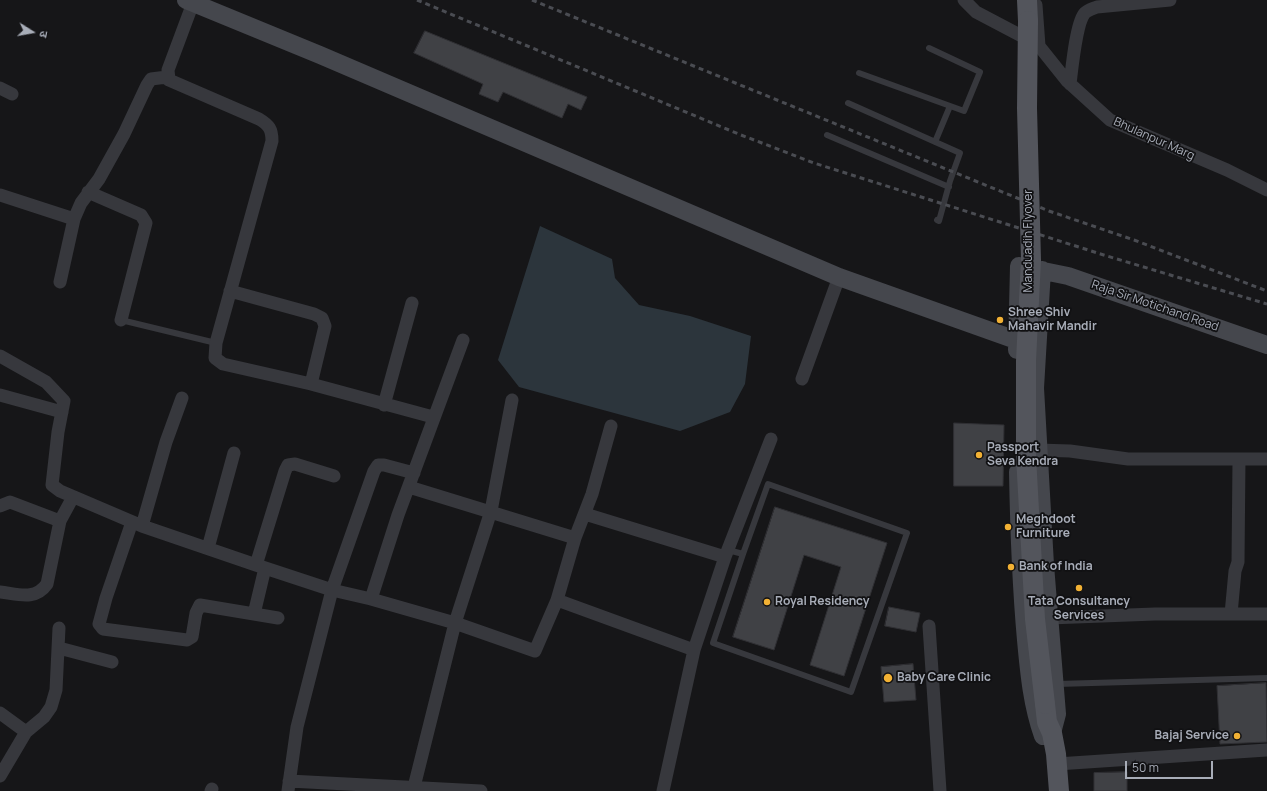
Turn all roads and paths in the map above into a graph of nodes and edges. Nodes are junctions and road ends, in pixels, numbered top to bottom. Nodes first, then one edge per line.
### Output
1 (964, 0) edge
2 (1027, 0) edge
3 (1036, 0) edge
4 (1170, 0) edge
5 (189, 2) edge
6 (1039, 46) junction
7 (929, 48) dead end
8 (859, 72) dead end
9 (167, 77) junction
10 (1070, 84) junction
11 (0, 88) edge
12 (12, 94) dead end
13 (848, 104) dead end
14 (950, 106) junction
15 (826, 135) dead end
16 (934, 142) junction
17 (949, 187) junction
18 (1267, 190) edge
19 (88, 192) junction
20 (0, 195) edge
21 (74, 219) junction
22 (937, 220) dead end
23 (1042, 270) junction
24 (839, 277) junction
25 (60, 282) dead end
26 (230, 290) junction
27 (412, 303) dead end
28 (122, 320) joint
29 (463, 340) dead end
30 (1016, 340) junction
31 (216, 343) junction
32 (1267, 345) edge
33 (1038, 346) junction
34 (0, 356) edge
35 (802, 379) dead end
36 (310, 384) junction
37 (0, 395) edge
38 (182, 398) dead end
39 (512, 400) dead end
40 (384, 405) junction
41 (62, 412) junction
42 (433, 417) junction
43 (611, 426) dead end
44 (772, 439) dead end
45 (1038, 450) junction
46 (234, 453) dead end
47 (1239, 459) junction
48 (1267, 459) edge
49 (414, 473) junction
50 (334, 476) dead end
51 (409, 487) junction
52 (73, 497) junction
53 (1, 509) edge
54 (491, 511) junction
55 (585, 514) junction
56 (60, 521) junction
57 (137, 524) junction
58 (575, 538) junction
59 (208, 548) junction
60 (726, 554) junction
61 (743, 554) junction
62 (261, 567) junction
63 (332, 590) junction
64 (0, 596) edge
65 (371, 599) junction
66 (557, 600) junction
67 (254, 614) junction
68 (1231, 614) junction
69 (1267, 614) edge
70 (278, 618) dead end
71 (1049, 618) junction
72 (455, 623) junction
73 (929, 626) dead end
74 (59, 628) dead end
75 (59, 648) junction
76 (694, 650) junction
77 (112, 662) dead end
78 (1267, 678) edge
79 (1055, 684) junction
80 (0, 713) edge
81 (1046, 724) junction
82 (26, 732) junction
83 (1267, 750) edge
84 (1057, 764) junction
85 (0, 776) edge
86 (288, 786) edge
87 (414, 787) junction
88 (430, 790) edge
89 (481, 791) edge
90 (663, 791) edge
91 (940, 791) edge
92 (1048, 791) edge
93 (1059, 791) edge

1 - 6 street
2 - 81 main road, Manduadih Flyover, bridge
3 - 6 street
4 - 10 street
5 - 9 street
5 - 24 street
6 - 10 street, Bhulanpur Marg
7 - 14 lane
8 - 14 lane
9 - 19 street
9 - 26 street
10 - 18 street, Bhulanpur Marg
11 - 12 street
13 - 16 lane
14 - 16 lane
15 - 17 lane
16 - 17 lane
17 - 22 lane
19 - 21 street
19 - 28 street
20 - 21 street
21 - 25 street
23 - 30 street, Raja Sir Motichand Road
23 - 32 street, Raja Sir Motichand Road
23 - 33 street
24 - 30 street
24 - 35 street
26 - 31 street
26 - 36 street
27 - 40 street
28 - 31 lane
29 - 42 street
30 - 33 street
30 - 81 street
31 - 36 street
33 - 45 street
34 - 41 street
36 - 40 street
37 - 41 street
38 - 57 street
39 - 54 street
40 - 42 street
41 - 52 street
42 - 49 street
43 - 55 street
44 - 60 street
45 - 47 street
45 - 71 street
46 - 59 street
47 - 48 street
47 - 68 street
49 - 51 street
49 - 63 street
50 - 62 street
51 - 54 street
51 - 65 street
52 - 56 street
52 - 57 street
53 - 56 street
54 - 58 street
54 - 72 street
55 - 58 street
55 - 60 street
56 - 64 street
57 - 59 street
57 - 67 street
58 - 66 street
59 - 62 street
60 - 61 lane
60 - 76 street
61 - 61 lane
62 - 63 street
62 - 67 street
63 - 65 street
63 - 86 street
65 - 72 street
66 - 72 street
66 - 76 street
67 - 70 street
68 - 69 street
68 - 71 street
71 - 79 street
72 - 87 street
73 - 91 street
74 - 75 street
75 - 77 street
75 - 82 street
76 - 90 street
78 - 79 lane
79 - 81 street
80 - 82 street
81 - 84 main road
81 - 92 main road
82 - 85 street
83 - 84 street
84 - 93 main road
86 - 87 street
87 - 88 street
88 - 89 street

